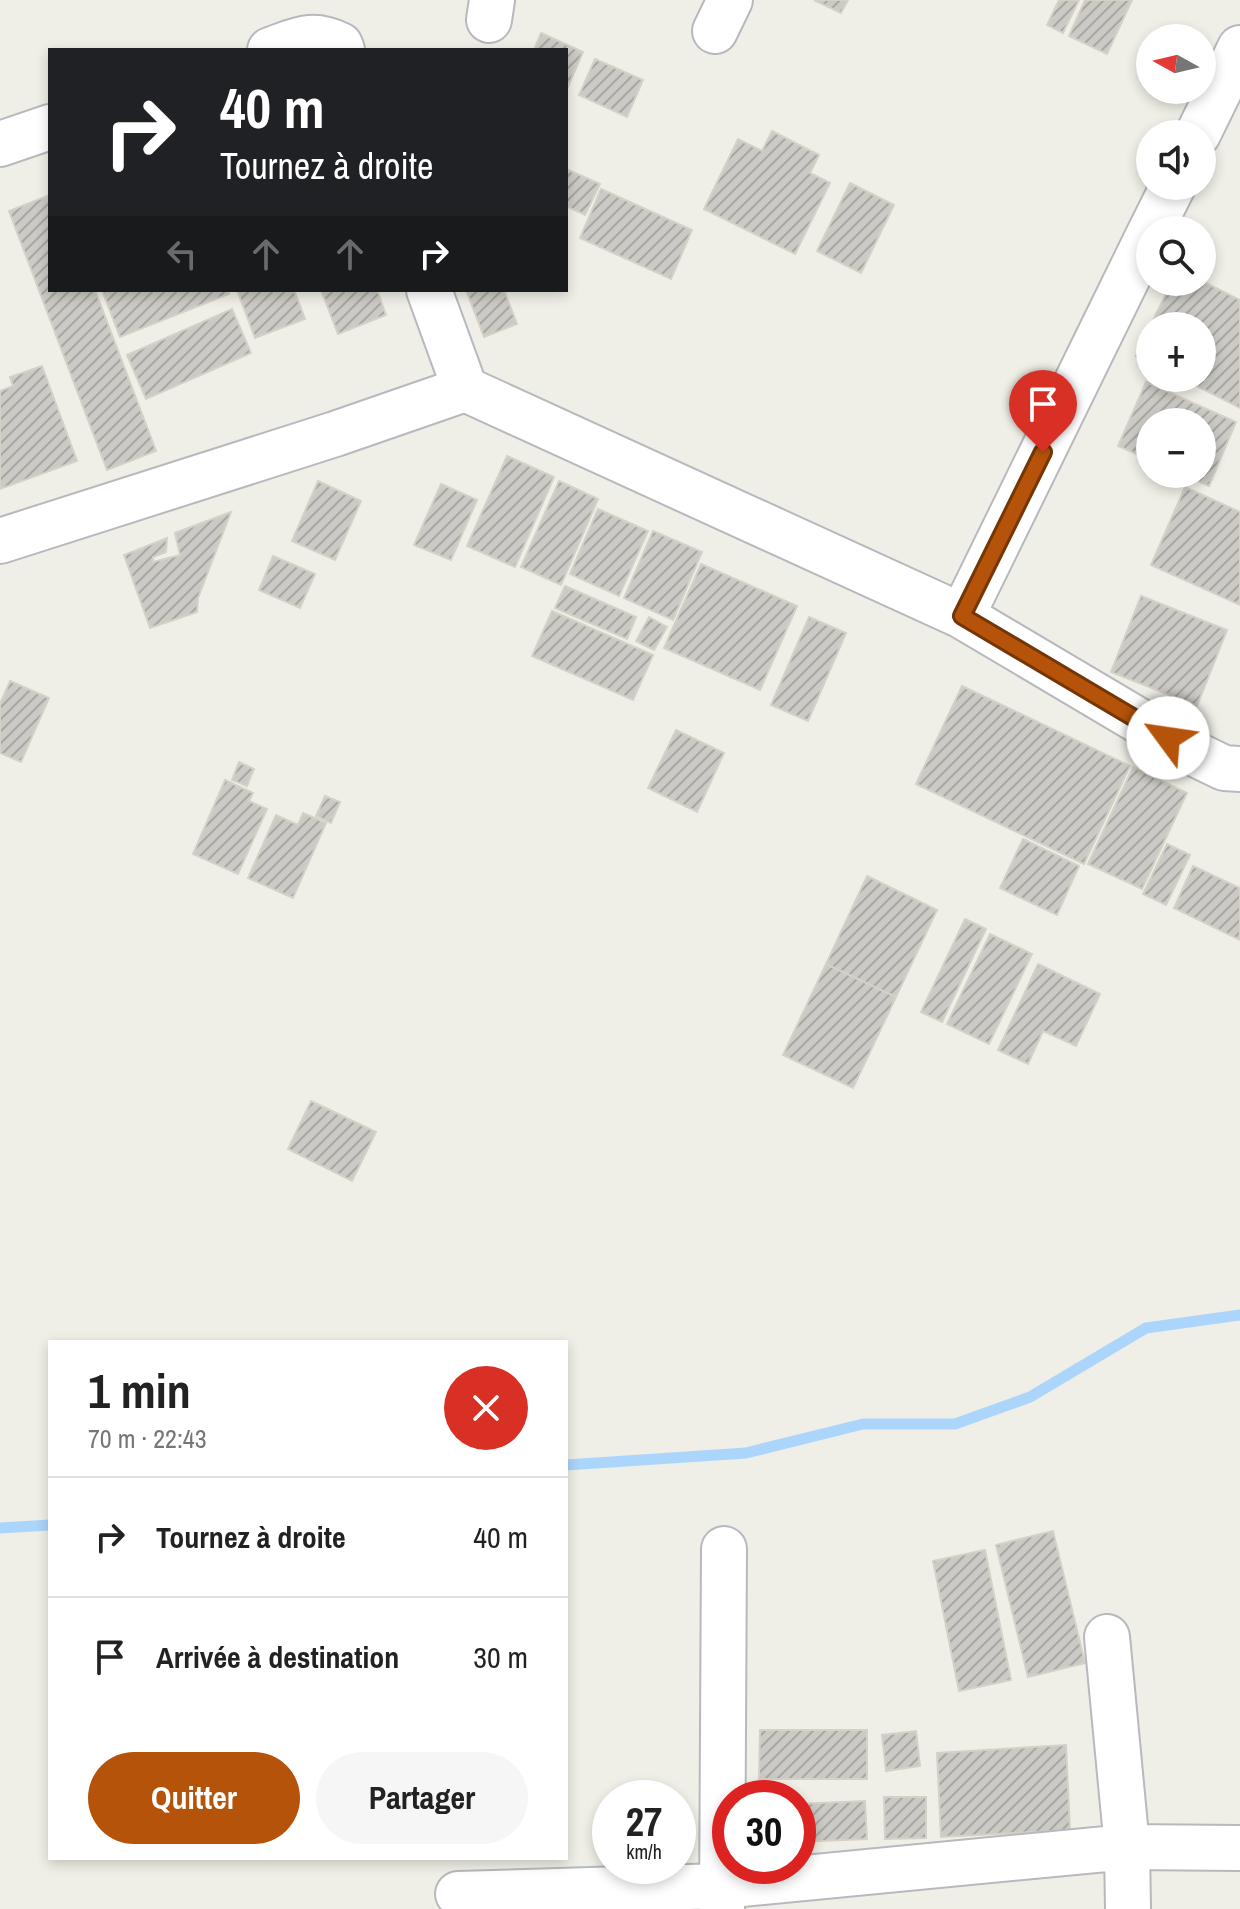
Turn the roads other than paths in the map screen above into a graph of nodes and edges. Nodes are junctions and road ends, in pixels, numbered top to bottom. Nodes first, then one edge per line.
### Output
1 (276, 48) edge
2 (341, 48) edge
3 (1240, 48) edge
4 (1205, 120) edge
5 (48, 128) edge
6 (0, 144) edge
7 (1136, 260) edge
8 (430, 292) edge
9 (465, 389) junction
10 (0, 541) edge
11 (962, 616) junction
12 (1240, 769) edge
13 (724, 1549) dead end
14 (1107, 1637) dead end
15 (1127, 1847) junction
16 (1240, 1848) edge
17 (458, 1894) dead end
18 (721, 1898) edge
19 (1128, 1909) edge

1 - 2 street
3 - 4 street
5 - 6 street
7 - 11 street
8 - 9 street
9 - 10 street
9 - 11 street
11 - 12 street
13 - 18 street
14 - 15 street
15 - 16 street
15 - 18 street
15 - 19 street
17 - 18 street

